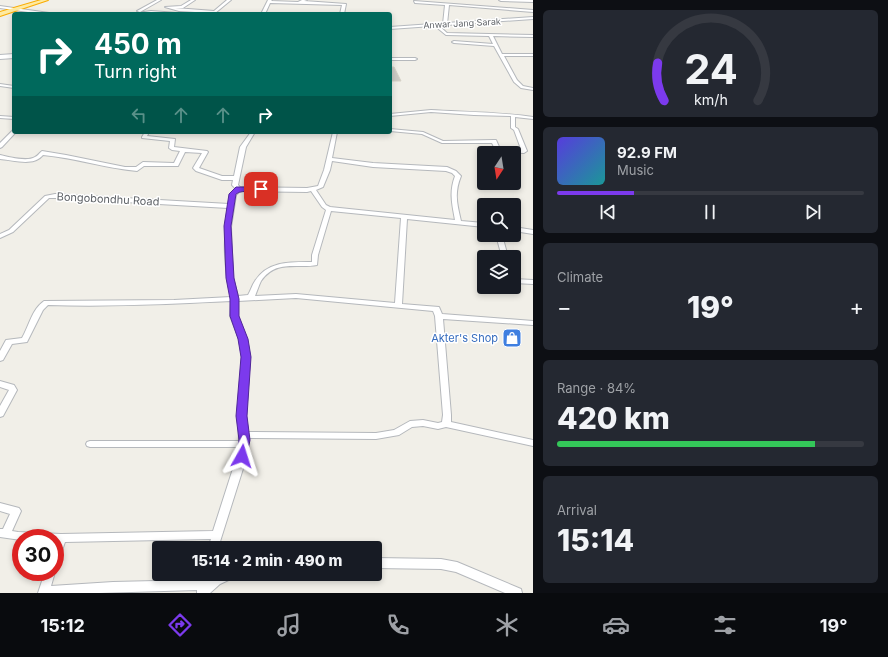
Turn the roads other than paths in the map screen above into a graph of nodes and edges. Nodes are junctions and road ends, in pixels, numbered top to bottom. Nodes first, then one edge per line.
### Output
1 (46, 0) edge
2 (159, 0) edge
3 (193, 0) edge
4 (229, 0) edge
5 (501, 0) edge
6 (269, 1) edge
7 (303, 1) edge
8 (533, 1) edge
9 (415, 2) dead end
10 (447, 5) junction
11 (0, 7) edge
12 (15, 10) junction
13 (533, 11) edge
14 (32, 12) edge
15 (137, 12) edge
16 (202, 12) edge
17 (214, 12) edge
18 (264, 12) edge
19 (342, 12) edge
20 (0, 14) edge
21 (533, 18) edge
22 (445, 24) junction
23 (436, 25) junction
24 (392, 28) edge
25 (491, 36) junction
26 (533, 36) edge
27 (454, 42) dead end
28 (496, 45) junction
29 (533, 55) edge
30 (12, 56) edge
31 (502, 56) junction
32 (0, 57) edge
33 (392, 59) edge
34 (415, 60) dead end
35 (0, 85) edge
36 (12, 87) edge
37 (533, 89) edge
38 (392, 115) edge
39 (514, 115) junction
40 (0, 117) edge
41 (12, 118) edge
42 (533, 118) edge
43 (392, 130) edge
44 (12, 133) edge
45 (146, 134) edge
46 (252, 134) edge
47 (335, 134) edge
48 (0, 146) edge
49 (184, 149) junction
50 (0, 157) edge
51 (329, 159) junction
52 (236, 178) junction
53 (239, 189) junction
54 (313, 189) junction
55 (230, 206) junction
56 (329, 209) junction
57 (404, 218) junction
58 (459, 223) junction
59 (477, 224) edge
60 (521, 230) edge
61 (533, 232) edge
62 (0, 236) edge
63 (521, 281) edge
64 (533, 282) edge
65 (249, 298) junction
66 (235, 299) junction
67 (398, 304) junction
68 (439, 316) junction
69 (533, 322) edge
70 (0, 358) edge
71 (0, 384) edge
72 (0, 414) edge
73 (446, 424) junction
74 (244, 440) junction
75 (533, 443) edge
76 (90, 444) dead end
77 (0, 507) edge
78 (3, 533) edge
79 (218, 535) junction
80 (64, 538) edge
81 (216, 541) edge
82 (382, 563) edge
83 (47, 581) edge
84 (218, 581) edge
85 (202, 590) edge
86 (43, 593) edge
87 (517, 593) edge

1 - 12 highway
2 - 15 street
3 - 16 street
4 - 17 street
5 - 8 street
6 - 7 street
6 - 18 street
7 - 19 street
9 - 10 street
10 - 13 street
10 - 22 street
11 - 12 street
12 - 14 street
12 - 20 highway
21 - 22 main road, Anwar Jang Sarak
22 - 23 main road, Anwar Jang Sarak
23 - 24 main road, Anwar Jang Sarak
23 - 25 street
25 - 26 street
25 - 28 street
27 - 28 street
28 - 31 street
29 - 31 street
30 - 32 main road
31 - 37 street
33 - 34 street
35 - 36 street
38 - 39 street
39 - 42 street
39 - 43 street
40 - 41 street
44 - 48 street
45 - 49 street
46 - 52 street
47 - 51 street
49 - 50 street
49 - 52 street
51 - 54 street
51 - 58 street
52 - 53 street
53 - 54 street
53 - 55 street
54 - 56 street
55 - 62 street, Bongobondhu Road
55 - 66 street
56 - 57 street
56 - 65 street
57 - 58 street
57 - 67 street
58 - 59 street
60 - 61 street
63 - 64 street
65 - 66 street
65 - 67 street
66 - 70 street
66 - 74 street
67 - 68 street
68 - 69 street
68 - 73 street
71 - 72 street
73 - 74 street
73 - 75 street
74 - 76 street
74 - 79 street
77 - 78 street
79 - 80 street
79 - 81 street
82 - 87 street
83 - 86 street
84 - 85 street
85 - 86 street

